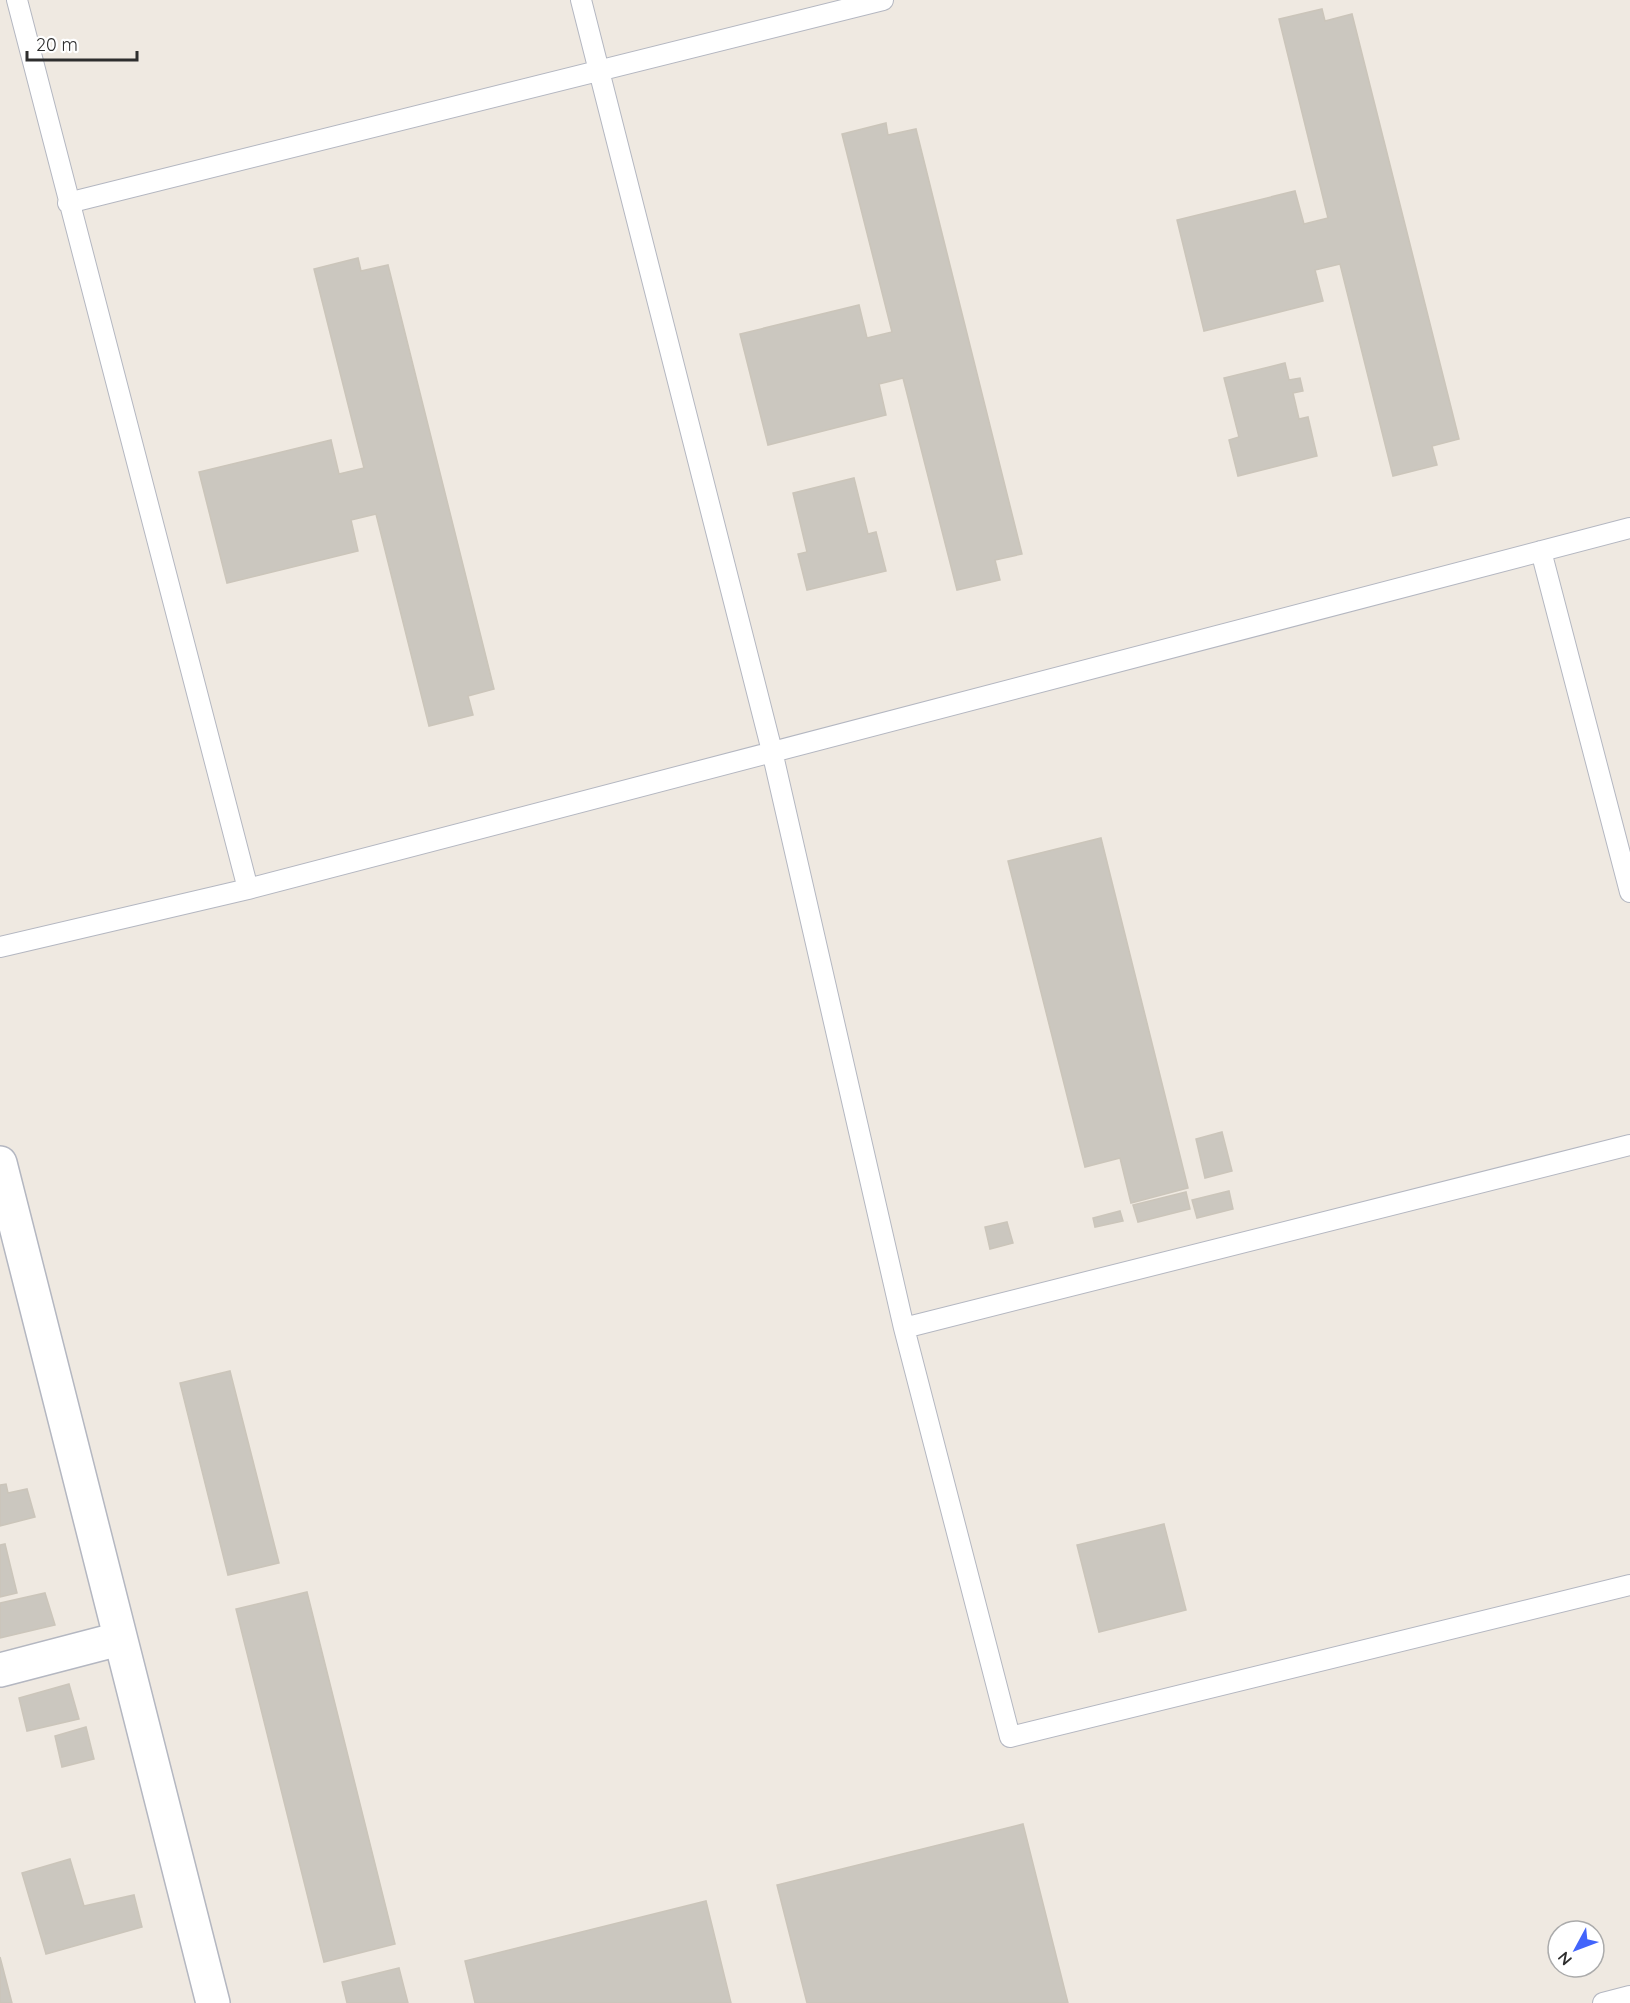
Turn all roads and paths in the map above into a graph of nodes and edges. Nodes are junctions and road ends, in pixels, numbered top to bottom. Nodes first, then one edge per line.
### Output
1 (16, 0) edge
2 (581, 0) edge
3 (883, 0) edge
4 (599, 71) junction
5 (68, 203) junction
6 (1630, 528) edge
7 (1542, 551) junction
8 (772, 752) junction
9 (248, 889) junction
10 (1630, 892) edge
11 (0, 947) edge
12 (1630, 1145) edge
13 (0, 1163) edge
14 (904, 1328) junction
15 (1630, 1585) edge
16 (119, 1639) junction
17 (0, 1670) edge
18 (1630, 1996) edge
19 (213, 2003) edge
20 (1604, 2003) edge

1 - 5 lane
2 - 4 lane
3 - 4 lane
4 - 5 lane
4 - 8 lane
5 - 9 lane
6 - 7 lane
7 - 8 lane
7 - 10 lane
8 - 9 lane
8 - 14 lane
9 - 11 lane
12 - 14 lane
13 - 16 street
14 - 15 lane
16 - 17 street
16 - 19 street
18 - 20 lane

